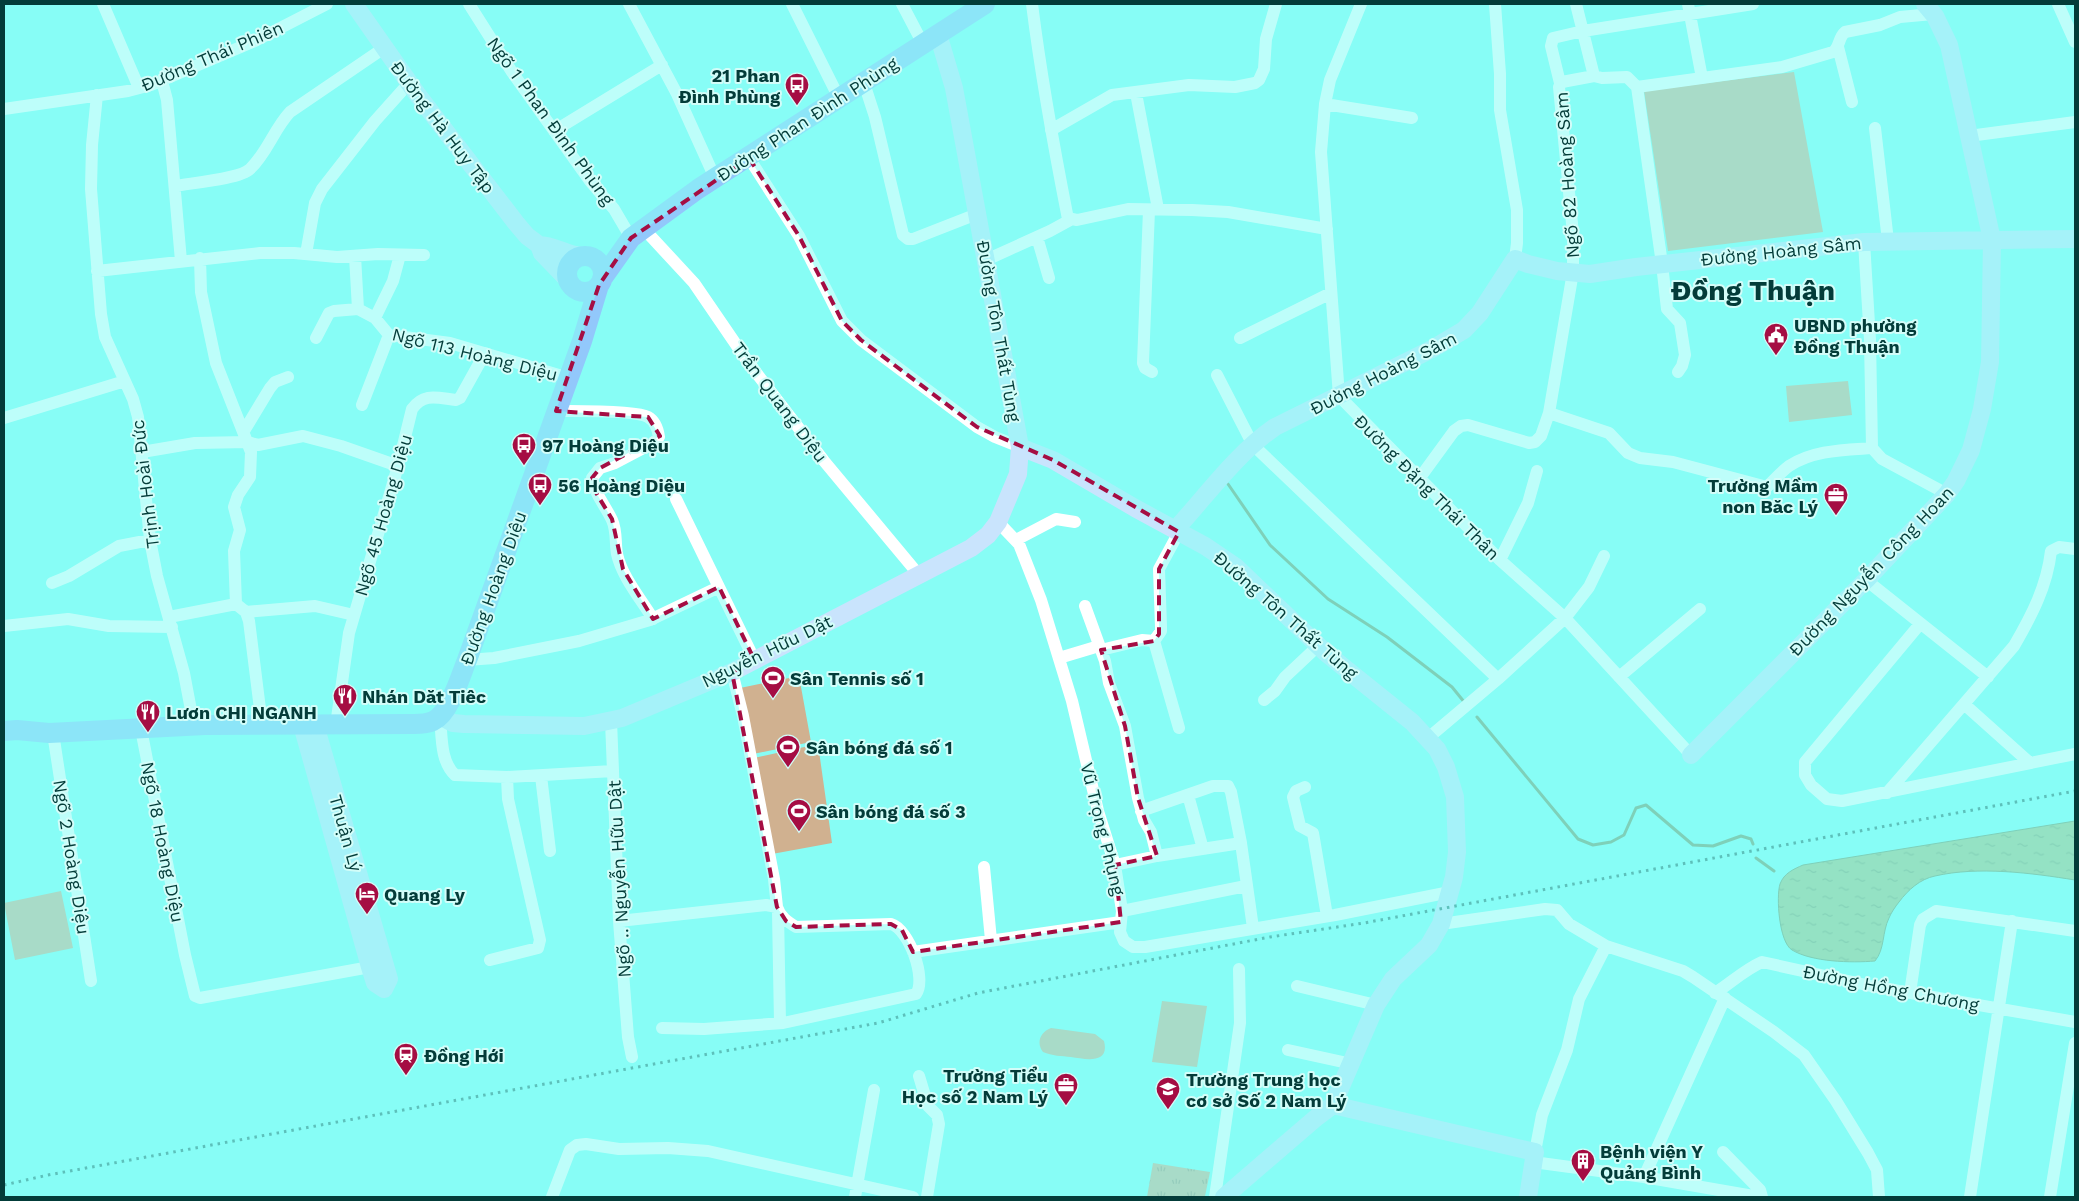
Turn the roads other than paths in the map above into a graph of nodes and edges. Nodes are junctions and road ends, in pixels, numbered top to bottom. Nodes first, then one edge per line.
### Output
1 (104, 4) edge
2 (327, 4) edge
3 (354, 4) edge
4 (469, 4) edge
5 (629, 4) edge
6 (792, 4) edge
7 (902, 4) edge
8 (982, 4) edge
9 (1032, 4) edge
10 (1276, 4) edge
11 (1361, 4) edge
12 (1495, 4) edge
13 (1576, 4) edge
14 (1753, 4) edge
15 (2058, 4) edge
16 (1689, 8) edge
17 (1929, 9) edge
18 (1583, 31) junction
19 (930, 39) junction
20 (2075, 42) edge
21 (1838, 47) junction
22 (384, 48) junction
23 (662, 65) junction
24 (1594, 76) junction
25 (1702, 78) junction
26 (162, 81) junction
27 (409, 83) junction
28 (864, 83) junction
29 (1560, 83) junction
30 (1637, 87) junction
31 (139, 88) junction
32 (1136, 93) junction
33 (97, 95) junction
34 (839, 98) junction
35 (1852, 102) dead end
36 (1325, 104) junction
37 (4, 109) edge
38 (1412, 118) dead end
39 (2075, 122) edge
40 (1875, 128) dead end
41 (554, 130) junction
42 (1051, 130) junction
43 (1969, 136) junction
44 (749, 158) junction
45 (715, 178) junction
46 (176, 186) junction
47 (1154, 210) junction
48 (977, 214) junction
49 (1072, 219) junction
50 (1327, 229) junction
51 (638, 234) junction
52 (1037, 237) junction
53 (2075, 239) edge
54 (1992, 240) junction
55 (1864, 242) junction
56 (1888, 242) junction
57 (539, 245) junction
58 (306, 254) junction
59 (400, 255) junction
60 (424, 255) dead end
61 (355, 256) junction
62 (586, 256) junction
63 (200, 258) junction
64 (1515, 259) junction
65 (986, 260) junction
66 (181, 261) junction
67 (1662, 264) junction
68 (97, 271) junction
69 (1574, 272) junction
70 (1049, 278) dead end
71 (600, 282) junction
72 (572, 284) junction
73 (1331, 293) junction
74 (358, 309) junction
75 (374, 318) junction
76 (389, 335) junction
77 (316, 338) dead end
78 (1240, 338) dead end
79 (582, 341) junction
80 (485, 352) junction
81 (1152, 372) dead end
82 (1678, 372) dead end
83 (1217, 375) dead end
84 (288, 377) dead end
85 (569, 378) junction
86 (126, 381) junction
87 (1339, 396) junction
88 (362, 405) dead end
89 (556, 411) junction
90 (1549, 413) junction
91 (4, 418) edge
92 (246, 436) junction
93 (1253, 445) junction
94 (1020, 447) junction
95 (1872, 448) junction
96 (142, 452) junction
97 (398, 466) junction
98 (1537, 470) dead end
99 (1419, 479) junction
100 (1947, 494) junction
101 (676, 499) dead end
102 (998, 522) junction
103 (1075, 522) dead end
104 (1177, 531) junction
105 (150, 540) junction
106 (1016, 540) junction
107 (2075, 549) edge
108 (1604, 556) dead end
109 (1500, 560) junction
110 (919, 575) junction
111 (1866, 580) junction
112 (52, 583) dead end
113 (719, 587) junction
114 (236, 604) junction
115 (1085, 606) dead end
116 (1700, 609) dead end
117 (246, 612) junction
118 (354, 615) junction
119 (1565, 618) junction
120 (653, 619) junction
121 (170, 622) junction
122 (1920, 624) junction
123 (4, 626) edge
124 (1154, 641) junction
125 (1318, 646) junction
126 (1100, 648) junction
127 (1059, 658) junction
128 (467, 660) junction
129 (755, 661) junction
130 (732, 672) junction
131 (1620, 677) junction
132 (1988, 677) junction
133 (1498, 679) junction
134 (1264, 700) dead end
135 (1964, 704) junction
136 (440, 716) junction
137 (611, 721) junction
138 (262, 725) junction
139 (309, 725) junction
140 (336, 725) junction
141 (194, 726) junction
142 (1179, 728) dead end
143 (141, 729) junction
144 (4, 731) edge
145 (51, 733) junction
146 (1428, 738) junction
147 (4, 740) edge
148 (2075, 754) edge
149 (1691, 755) joint
150 (2030, 763) junction
151 (613, 771) junction
152 (541, 776) junction
153 (507, 777) junction
154 (1305, 787) dead end
155 (1887, 793) junction
156 (1188, 795) junction
157 (1141, 811) junction
158 (1241, 843) junction
159 (1203, 848) junction
160 (550, 851) dead end
161 (1157, 856) junction
162 (1115, 865) junction
163 (984, 867) dead end
164 (1246, 886) junction
165 (1450, 892) junction
166 (778, 909) junction
167 (1327, 916) junction
168 (1122, 917) junction
169 (619, 921) junction
170 (2012, 921) junction
171 (1441, 924) junction
172 (1253, 928) junction
173 (2075, 931) edge
174 (991, 940) junction
175 (1606, 946) junction
176 (913, 952) junction
177 (490, 960) dead end
178 (370, 967) junction
179 (1239, 969) dead end
180 (91, 981) dead end
181 (1297, 986) dead end
182 (1910, 993) junction
183 (1720, 996) junction
184 (1376, 1005) junction
185 (1998, 1009) junction
186 (2075, 1022) edge
187 (780, 1023) junction
188 (662, 1028) dead end
189 (2075, 1042) edge
190 (1288, 1050) dead end
191 (632, 1057) dead end
192 (1352, 1064) junction
193 (920, 1076) dead end
194 (874, 1090) dead end
195 (1333, 1106) junction
196 (1723, 1152) dead end
197 (1534, 1157) junction
198 (1644, 1177) junction
199 (857, 1191) edge
200 (552, 1197) edge
201 (913, 1197) edge
202 (927, 1197) edge
203 (1215, 1197) edge
204 (1224, 1197) edge
205 (1528, 1197) edge
206 (1760, 1197) edge
207 (1879, 1197) edge
208 (1970, 1197) edge
209 (2050, 1197) edge

1 - 31 street
2 - 26 street, Đường Thái Phiên
3 - 22 street, Đường Hà Huy Tập
4 - 41 street, Ngõ 1 Phan Đình Phùng
5 - 23 street
6 - 34 street
7 - 19 street
8 - 19 main road, Đường Phan Đình Phùng
9 - 42 street
10 - 32 street
11 - 36 street
12 - 64 street
13 - 18 street
14 - 16 street
15 - 20 street
16 - 18 street
16 - 25 street
17 - 21 street
17 - 43 street, Đường Nguyễn Công Hoan
18 - 24 street
18 - 29 street
19 - 28 main road, Đường Phan Đình Phùng
19 - 48 street, Đường Tôn Thất Tùng
21 - 25 street
21 - 35 street
22 - 27 street, Đường Hà Huy Tập
22 - 46 street
23 - 41 street
23 - 45 street
24 - 29 street, Ngõ 82 Hoàng Sâm
24 - 30 street, Ngõ 82 Hoàng Sâm
25 - 30 street
26 - 31 street, Đường Thái Phiên
26 - 46 street
27 - 57 street, Đường Hà Huy Tập
27 - 58 street
28 - 34 main road, Đường Phan Đình Phùng
28 - 48 street
29 - 69 street, Ngõ 82 Hoàng Sâm
30 - 67 street
31 - 33 street, Đường Thái Phiên
32 - 42 street
32 - 47 street
33 - 37 street, Đường Thái Phiên
33 - 68 street, Trịnh Hoài Đức
34 - 44 main road, Đường Phan Đình Phùng
36 - 38 street
36 - 50 street
39 - 43 street
40 - 56 street
41 - 51 street, Ngõ 1 Phan Đình Phùng
42 - 49 street
43 - 54 street, Đường Nguyễn Công Hoan
44 - 45 main road, Đường Phan Đình Phùng
44 - 94 street
45 - 51 main road, Đường Phan Đình Phùng
46 - 66 street
47 - 49 street
47 - 50 street
47 - 81 street
48 - 65 street, Đường Tôn Thất Tùng
49 - 52 street
50 - 73 street
51 - 62 main road, Đường Phan Đình Phùng
51 - 71 main road, Đường Phan Đình Phùng
51 - 110 street, Trần Quang Diệu
52 - 65 street
52 - 70 street
53 - 54 street, Đường Hoàng Sâm
54 - 56 street, Đường Hoàng Sâm
54 - 100 street, Đường Nguyễn Công Hoan
55 - 56 street, Đường Hoàng Sâm
55 - 67 street, Đường Hoàng Sâm
55 - 95 street
57 - 62 street, Đường Hà Huy Tập
57 - 72 street, Đường Hà Huy Tập
58 - 61 street
58 - 63 street
59 - 60 street
59 - 61 street
59 - 75 street
61 - 74 street
62 - 71 main road
62 - 72 main road
63 - 66 street
63 - 92 street
64 - 69 street, Đường Hoàng Sâm
64 - 87 street, Đường Hoàng Sâm
65 - 94 street, Đường Tôn Thất Tùng
66 - 68 street
67 - 69 street, Đường Hoàng Sâm
67 - 82 street
68 - 86 street, Trịnh Hoài Đức
69 - 90 street, Ngõ 82 Hoàng Sâm
71 - 72 main road
71 - 79 main road, Đường Hoàng Diệu
72 - 79 main road, Đường Hoàng Diệu
73 - 78 street
73 - 87 street
74 - 75 street, Ngõ 113 Hoàng Diệu
74 - 77 street
75 - 76 street, Ngõ 113 Hoàng Diệu
76 - 80 street, Ngõ 113 Hoàng Diệu
76 - 88 street
79 - 85 main road, Đường Hoàng Diệu
80 - 85 street, Ngõ 113 Hoàng Diệu
80 - 97 street, Ngõ 45 Hoàng Diệu
83 - 93 street
84 - 92 street
85 - 89 main road, Đường Hoàng Diệu
86 - 91 street
86 - 96 street, Trịnh Hoài Đức
87 - 93 street, Đường Hoàng Sâm
87 - 99 street, Đường Đặng Thái Thân
89 - 120 street
89 - 128 main road, Đường Hoàng Diệu
90 - 95 street
90 - 99 street, Ngõ 82 Hoàng Sâm
92 - 96 street
92 - 97 street
92 - 114 street
93 - 104 street, Đường Hoàng Sâm
93 - 133 street
94 - 102 street, Nguyễn Hữu Dật
94 - 104 street, Đường Tôn Thất Tùng
95 - 100 street
96 - 105 street, Trịnh Hoài Đức
97 - 118 street, Ngõ 45 Hoàng Diệu
98 - 109 street
99 - 109 street, Đường Đặng Thái Thân
100 - 111 street, Đường Nguyễn Công Hoan
101 - 113 street
102 - 106 street, Vũ Trọng Phụng
102 - 110 street, Nguyễn Hữu Dật
103 - 106 street
104 - 124 street
104 - 125 street, Đường Tôn Thất Tùng
105 - 112 street
105 - 121 street, Trịnh Hoài Đức
106 - 127 street, Vũ Trọng Phụng
107 - 132 street
108 - 119 street
109 - 119 street, Đường Đặng Thái Thân
110 - 129 street, Nguyễn Hữu Dật
111 - 122 street
111 - 149 street, Đường Nguyễn Công Hoan
113 - 120 street
113 - 129 street
114 - 117 street
114 - 121 street
115 - 126 street
116 - 131 street
117 - 118 street
117 - 138 street
118 - 140 street, Ngõ 45 Hoàng Diệu
119 - 131 street, Đường Đặng Thái Thân
119 - 133 street
120 - 128 street
121 - 123 street
121 - 141 street, Trịnh Hoài Đức
122 - 132 street
122 - 155 street
124 - 126 street
124 - 142 street
125 - 134 street
125 - 146 street, Đường Tôn Thất Tùng
126 - 127 street
126 - 157 street
127 - 162 street, Vũ Trọng Phụng
128 - 136 main road, Đường Hoàng Diệu
129 - 130 street, Nguyễn Hữu Dật
130 - 137 street, Nguyễn Hữu Dật
130 - 166 street
131 - 149 street, Đường Đặng Thái Thân
132 - 135 street
133 - 146 street
135 - 150 street
135 - 155 street
136 - 137 street, Nguyễn Hữu Dật
136 - 140 main road
136 - 153 street
137 - 151 street, Ngõ .. Nguyễn Hữu Dật
138 - 139 main road
138 - 141 main road
139 - 140 main road
139 - 178 street, Thuận Lý
139 - 178 street, Thuận Lý
141 - 143 main road
143 - 145 main road
143 - 178 street, Ngõ 18 Hoàng Diệu
144 - 145 main road
145 - 147 main road
145 - 180 street, Ngõ 2 Hoàng Diệu
146 - 165 street, Đường Tôn Thất Tùng
148 - 150 street
150 - 155 street
151 - 152 street
151 - 169 street, Ngõ .. Nguyễn Hữu Dật
152 - 153 street
152 - 160 street
153 - 177 street
154 - 167 street
156 - 157 street
156 - 158 street
156 - 159 street
157 - 161 street
158 - 159 street
158 - 164 street
159 - 161 street
161 - 162 street
162 - 168 street, Vũ Trọng Phụng
163 - 174 street
164 - 168 street
164 - 172 street
165 - 167 street, Vũ Trọng Phụng
165 - 171 street, Đường Tôn Thất Tùng
166 - 169 street
166 - 176 street
166 - 187 street
167 - 172 street, Vũ Trọng Phụng
168 - 172 street, Vũ Trọng Phụng
168 - 174 street
169 - 191 street, Ngõ .. Nguyễn Hữu Dật
170 - 173 street
170 - 182 street
170 - 185 street
171 - 175 street
171 - 184 street, Đường Tôn Thất Tùng
174 - 176 street
175 - 183 street
175 - 197 street
176 - 187 street
179 - 203 street
181 - 184 street
182 - 183 street, Đường Hồng Chương
182 - 185 street, Đường Hồng Chương
183 - 198 street
183 - 207 street
184 - 192 street, Đường Tôn Thất Tùng
185 - 186 street, Đường Hồng Chương
185 - 208 street
187 - 188 street
189 - 209 street
190 - 192 street
192 - 195 street, Đường Tôn Thất Tùng
193 - 202 street
194 - 199 street
195 - 197 street
195 - 204 street, Đường Tôn Thất Tùng
196 - 206 street
197 - 198 street
197 - 205 street
198 - 206 street
199 - 200 street
199 - 201 street

